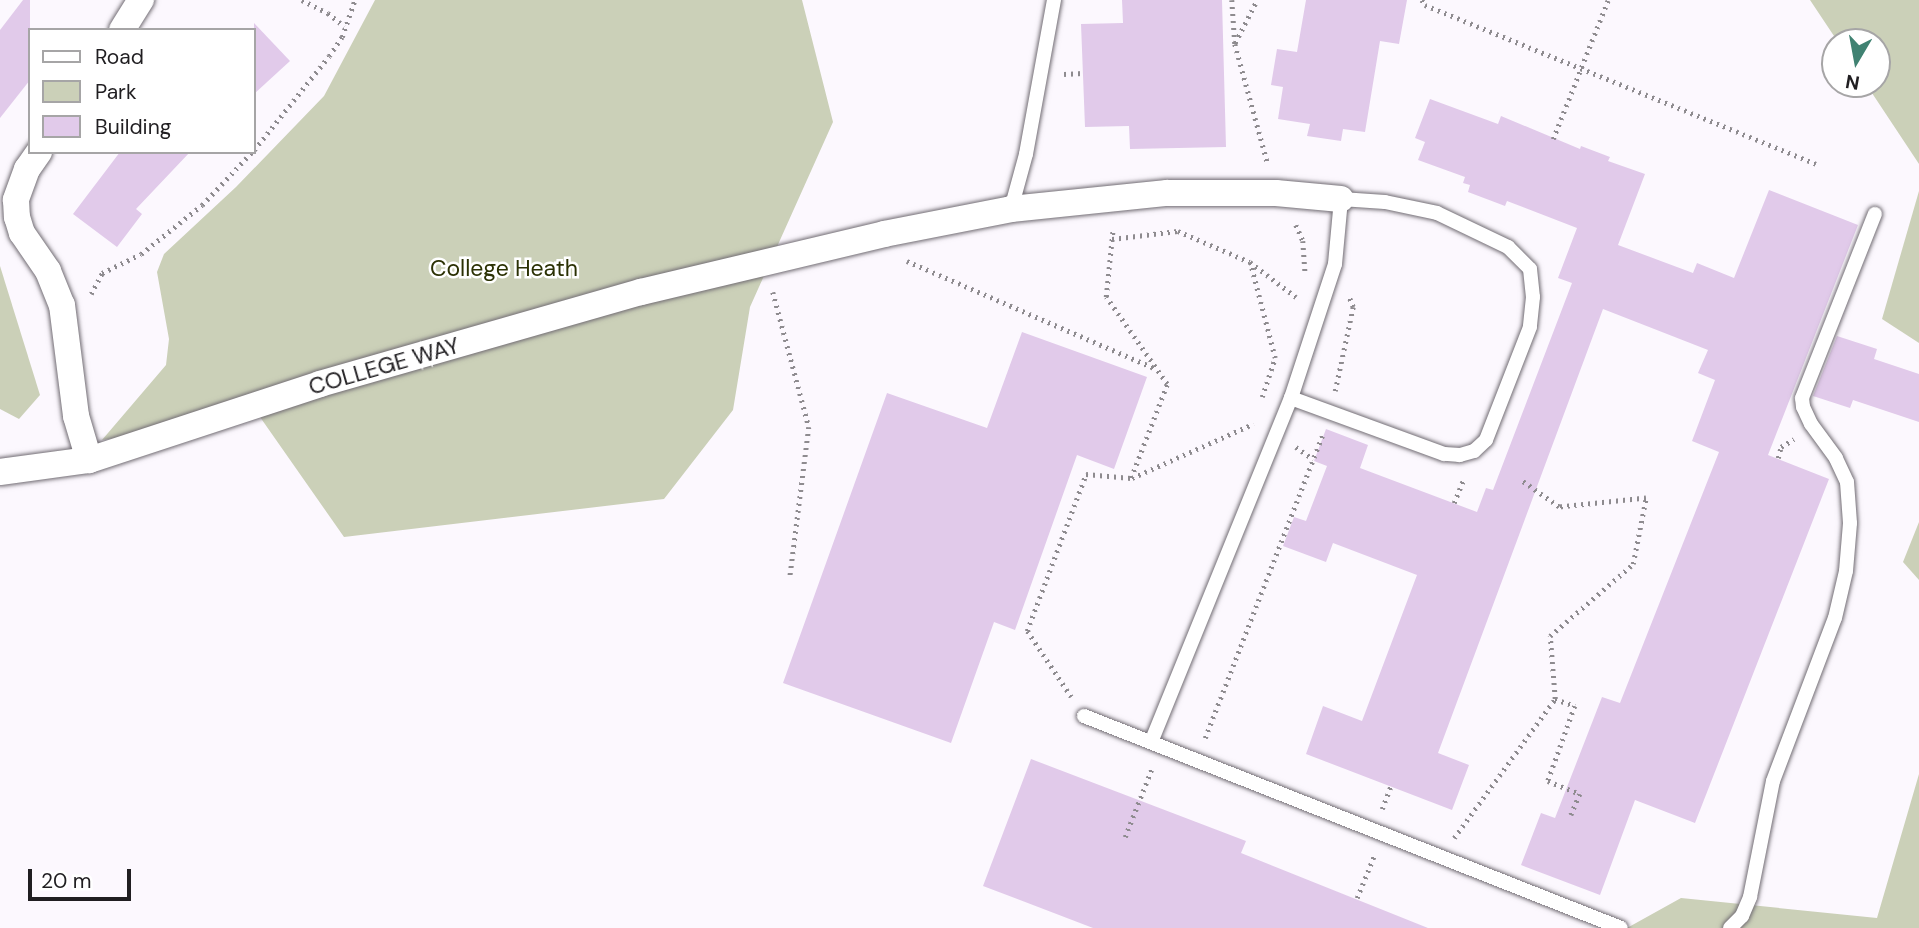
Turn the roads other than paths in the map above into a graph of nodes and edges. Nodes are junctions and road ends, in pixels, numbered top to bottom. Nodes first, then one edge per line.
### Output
1 (141, 0) edge
2 (1054, 0) edge
3 (123, 28) edge
4 (38, 154) edge
5 (1341, 199) junction
6 (1011, 209) junction
7 (1875, 214) dead end
8 (1291, 398) junction
9 (89, 460) junction
10 (0, 472) edge
11 (1084, 716) road end
12 (1156, 742) junction
13 (1621, 928) edge
14 (1730, 928) edge

1 - 3 street
2 - 6 lane
4 - 9 street
5 - 6 street, COLLEGE WAY
5 - 8 lane
5 - 8 lane
6 - 9 street, COLLEGE WAY
7 - 14 lane
8 - 12 lane
9 - 10 street, COLLEGE WAY
11 - 12 lane
12 - 13 lane

